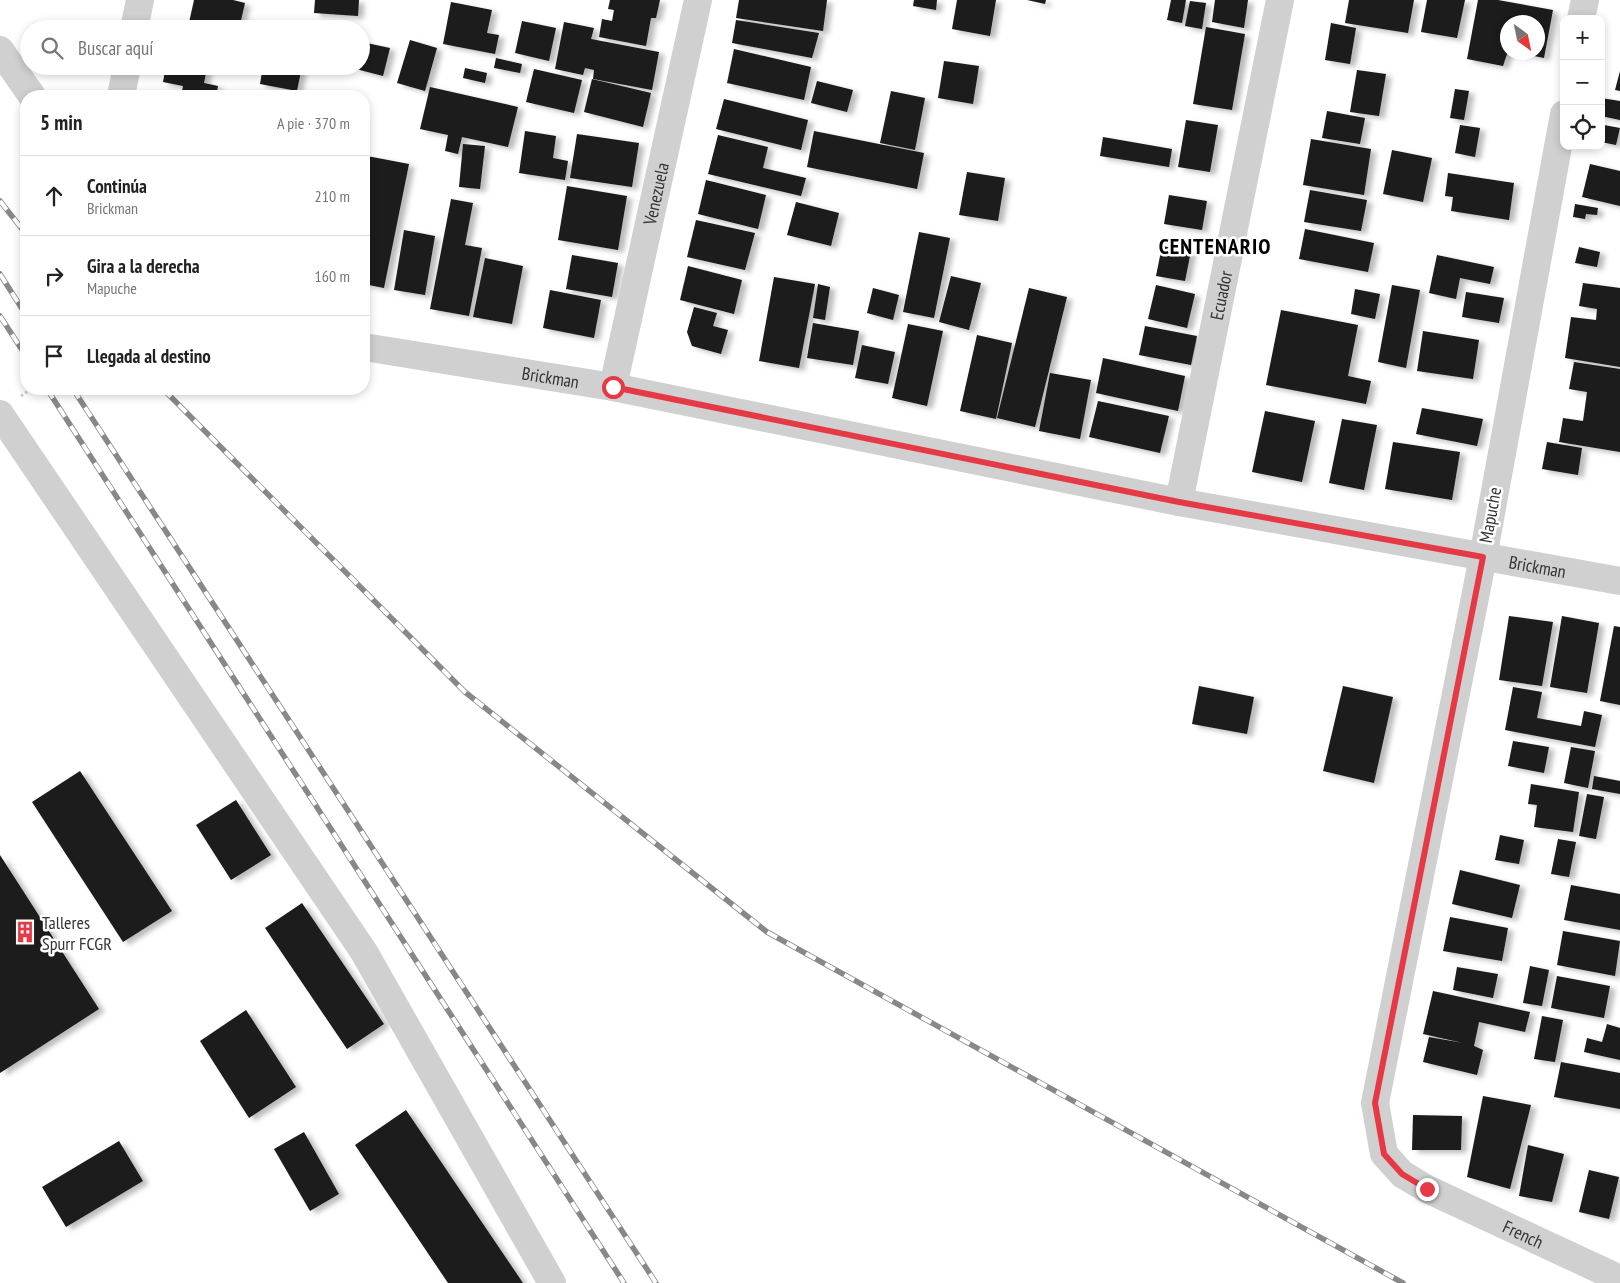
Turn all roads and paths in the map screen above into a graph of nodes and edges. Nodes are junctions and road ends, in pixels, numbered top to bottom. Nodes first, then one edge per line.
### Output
1 (140, 0) edge
2 (698, 0) edge
3 (1280, 0) edge
4 (1585, 0) edge
5 (1582, 15) edge
6 (136, 20) edge
7 (0, 50) edge
8 (125, 75) edge
9 (28, 90) edge
10 (122, 90) edge
11 (1560, 136) edge
12 (370, 348) edge
13 (613, 387) junction
14 (0, 414) edge
15 (1179, 502) junction
16 (1483, 557) junction
17 (1620, 580) edge
18 (1427, 1189) joint
19 (1620, 1279) edge
20 (552, 1283) edge

1 - 6 street
2 - 13 street, Venezuela
3 - 15 street, Ecuador
4 - 5 street
7 - 9 street
8 - 10 street
11 - 16 street, Mapuche
12 - 13 street, Brickman
13 - 15 street, Brickman
14 - 20 street
15 - 16 street, Brickman
16 - 17 street, Brickman
16 - 18 street, Mapuche
18 - 19 street, French

